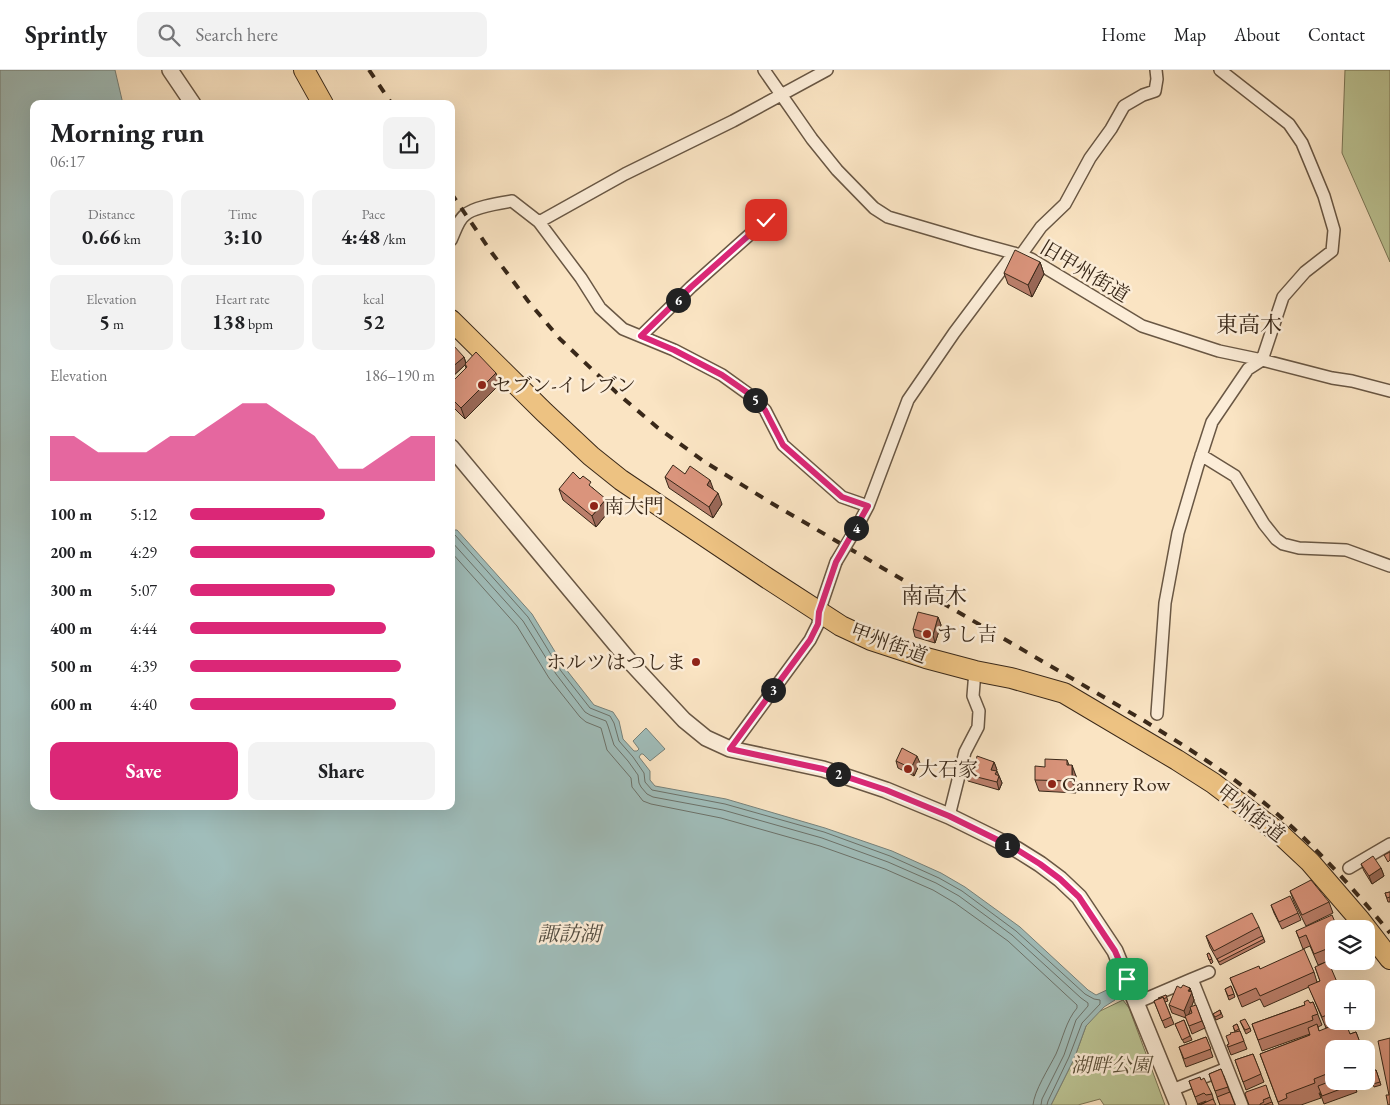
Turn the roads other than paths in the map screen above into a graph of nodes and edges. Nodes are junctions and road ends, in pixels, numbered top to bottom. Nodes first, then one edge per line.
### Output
1 (170, 70) edge
2 (304, 70) edge
3 (764, 70) edge
4 (827, 70) edge
5 (1156, 70) edge
6 (1220, 70) edge
7 (781, 94) junction
8 (190, 100) edge
9 (321, 100) edge
10 (772, 207) dead end
11 (539, 222) junction
12 (455, 232) edge
13 (1017, 254) junction
14 (455, 324) edge
15 (641, 336) junction
16 (1262, 360) junction
17 (1390, 391) edge
18 (455, 453) edge
19 (1201, 455) junction
20 (868, 506) junction
21 (1390, 566) edge
22 (819, 612) junction
23 (975, 671) junction
24 (1157, 714) dead end
25 (730, 749) junction
26 (949, 816) junction
27 (1390, 844) edge
28 (1349, 868) dead end
29 (1390, 959) edge
30 (1209, 972) dead end
31 (1192, 979) junction
32 (1136, 1003) junction
33 (1232, 1066) junction
34 (1172, 1090) junction
35 (1178, 1105) edge
36 (1242, 1105) edge

1 - 8 street
2 - 9 highway
3 - 7 street, 旧甲州街道
4 - 7 street
5 - 13 street
6 - 16 street
7 - 11 street
7 - 13 street, 旧甲州街道
10 - 15 street
11 - 12 street
11 - 15 street
13 - 16 street, 旧甲州街道
13 - 20 street
14 - 22 highway, 甲州街道
15 - 20 street
16 - 17 street, 旧甲州街道
16 - 19 street
18 - 25 street
19 - 21 street
19 - 24 street
20 - 22 street, bridge
22 - 23 highway, 甲州街道
22 - 25 street
23 - 26 street
23 - 29 highway, 甲州街道
25 - 26 street
26 - 32 street
27 - 28 street
30 - 31 street
31 - 32 street
31 - 33 street
32 - 34 street
33 - 34 street
33 - 36 street
34 - 35 street

